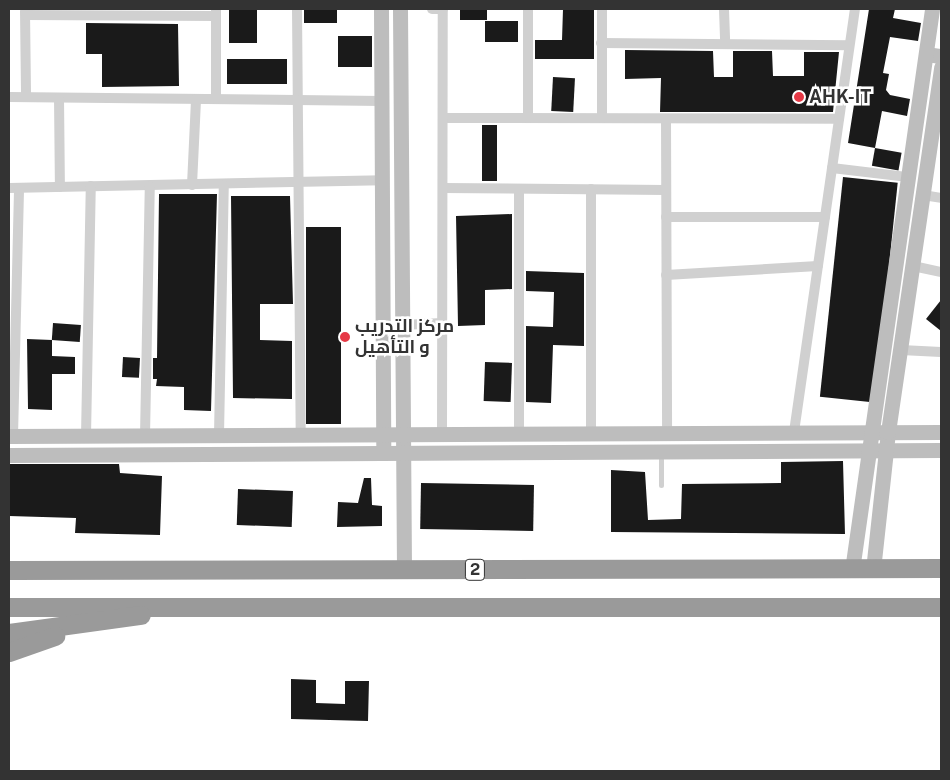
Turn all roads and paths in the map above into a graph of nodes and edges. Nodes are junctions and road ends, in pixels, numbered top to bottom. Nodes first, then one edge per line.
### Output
1 (297, 9) edge
2 (381, 9) edge
3 (400, 9) edge
4 (432, 9) edge
5 (443, 9) edge
6 (528, 9) edge
7 (602, 9) edge
8 (724, 9) edge
9 (854, 9) edge
10 (932, 9) edge
11 (26, 12) edge
12 (216, 12) edge
13 (381, 29) junction
14 (400, 29) junction
15 (601, 43) junction
16 (725, 44) junction
17 (849, 45) junction
18 (926, 54) junction
19 (941, 56) edge
20 (941, 67) edge
21 (9, 97) edge
22 (26, 97) junction
23 (59, 98) junction
24 (196, 99) junction
25 (216, 99) junction
26 (296, 100) junction
27 (382, 101) junction
28 (443, 118) junction
29 (528, 118) junction
30 (602, 118) junction
31 (666, 118) junction
32 (839, 119) junction
33 (937, 123) edge
34 (832, 168) junction
35 (908, 177) junction
36 (382, 180) junction
37 (298, 181) junction
38 (192, 185) junction
39 (224, 185) junction
40 (91, 186) junction
41 (150, 186) junction
42 (60, 187) junction
43 (14, 188) edge
44 (443, 188) junction
45 (520, 188) junction
46 (591, 189) junction
47 (666, 190) junction
48 (923, 195) junction
49 (941, 198) edge
50 (825, 216) junction
51 (666, 217) junction
52 (818, 266) junction
53 (913, 266) junction
54 (941, 272) edge
55 (666, 275) junction
56 (442, 323) junction
57 (402, 325) junction
58 (901, 350) junction
59 (941, 352) edge
60 (794, 432) junction
61 (872, 432) junction
62 (888, 432) junction
63 (941, 432) edge
64 (591, 433) junction
65 (624, 433) junction
66 (667, 433) junction
67 (402, 434) junction
68 (442, 434) junction
69 (519, 434) junction
70 (219, 435) junction
71 (301, 435) junction
72 (383, 435) junction
73 (11, 436) edge
74 (86, 436) junction
75 (123, 436) junction
76 (145, 436) junction
77 (870, 450) junction
78 (886, 450) junction
79 (941, 450) edge
80 (661, 451) junction
81 (625, 452) junction
82 (383, 453) junction
83 (403, 453) junction
84 (9, 454) edge
85 (122, 454) junction
86 (661, 485) dead end
87 (857, 540) junction
88 (874, 542) junction
89 (9, 565) edge
90 (941, 568) edge
91 (9, 570) edge
92 (92, 570) junction
93 (404, 570) junction
94 (852, 570) junction
95 (873, 570) junction
96 (163, 606) junction
97 (9, 607) edge
98 (941, 607) edge
99 (111, 621) junction
100 (9, 633) edge
101 (9, 652) edge

1 - 26 street
2 - 13 street
3 - 14 street
4 - 5 street
5 - 28 street
6 - 29 street
7 - 15 street
8 - 16 street
9 - 17 street
10 - 18 street
11 - 12 street
11 - 22 street
12 - 25 street
13 - 14 street
13 - 27 street
14 - 57 street
15 - 16 street
15 - 30 street
16 - 17 street
17 - 32 street
18 - 19 street
18 - 35 street
20 - 33 street
21 - 22 street
22 - 23 street
23 - 24 street
23 - 42 street
24 - 25 street
24 - 38 street
25 - 26 street
26 - 27 street
26 - 37 street
27 - 36 street
28 - 29 street
28 - 44 street
29 - 30 street
30 - 31 street
31 - 32 street
31 - 47 street
32 - 34 street
33 - 48 street
34 - 35 street
34 - 50 street
35 - 61 street
36 - 37 street
36 - 72 street
37 - 39 street
37 - 71 street
38 - 39 street
38 - 41 street
39 - 70 street
40 - 41 street
40 - 42 street
40 - 74 street
41 - 76 street
42 - 43 street
43 - 73 street
44 - 45 street
44 - 56 street
45 - 46 street
45 - 69 street
46 - 47 street
46 - 64 street
47 - 51 street
48 - 49 street
48 - 53 street
50 - 51 street
50 - 52 street
51 - 55 street
52 - 55 street
52 - 60 street
53 - 54 street
53 - 58 street
55 - 66 street
56 - 57 street
56 - 68 street
57 - 67 street
58 - 59 street
58 - 62 street
60 - 61 street
60 - 66 street
61 - 62 street
61 - 77 street
62 - 63 street
62 - 78 street
64 - 65 street
64 - 69 street
65 - 66 street
65 - 81 street
67 - 68 street
67 - 72 street
67 - 83 street
68 - 69 street
70 - 71 street
70 - 76 street
71 - 72 street
72 - 82 street
73 - 74 street
74 - 75 street
75 - 76 street
75 - 85 street
77 - 78 street
77 - 80 street
77 - 87 street
78 - 79 street
78 - 88 street
80 - 81 street
80 - 86 lane
81 - 83 street
82 - 83 street
82 - 85 street
83 - 93 street
84 - 85 street
87 - 88 street
87 - 94 street
88 - 95 street
89 - 92 highway
90 - 95 highway, 2
91 - 92 highway, 2
92 - 93 highway, 2
93 - 94 highway, 2
94 - 95 highway, 2
96 - 97 highway, 2
96 - 98 highway, 2
96 - 99 highway
99 - 100 highway
99 - 101 highway

